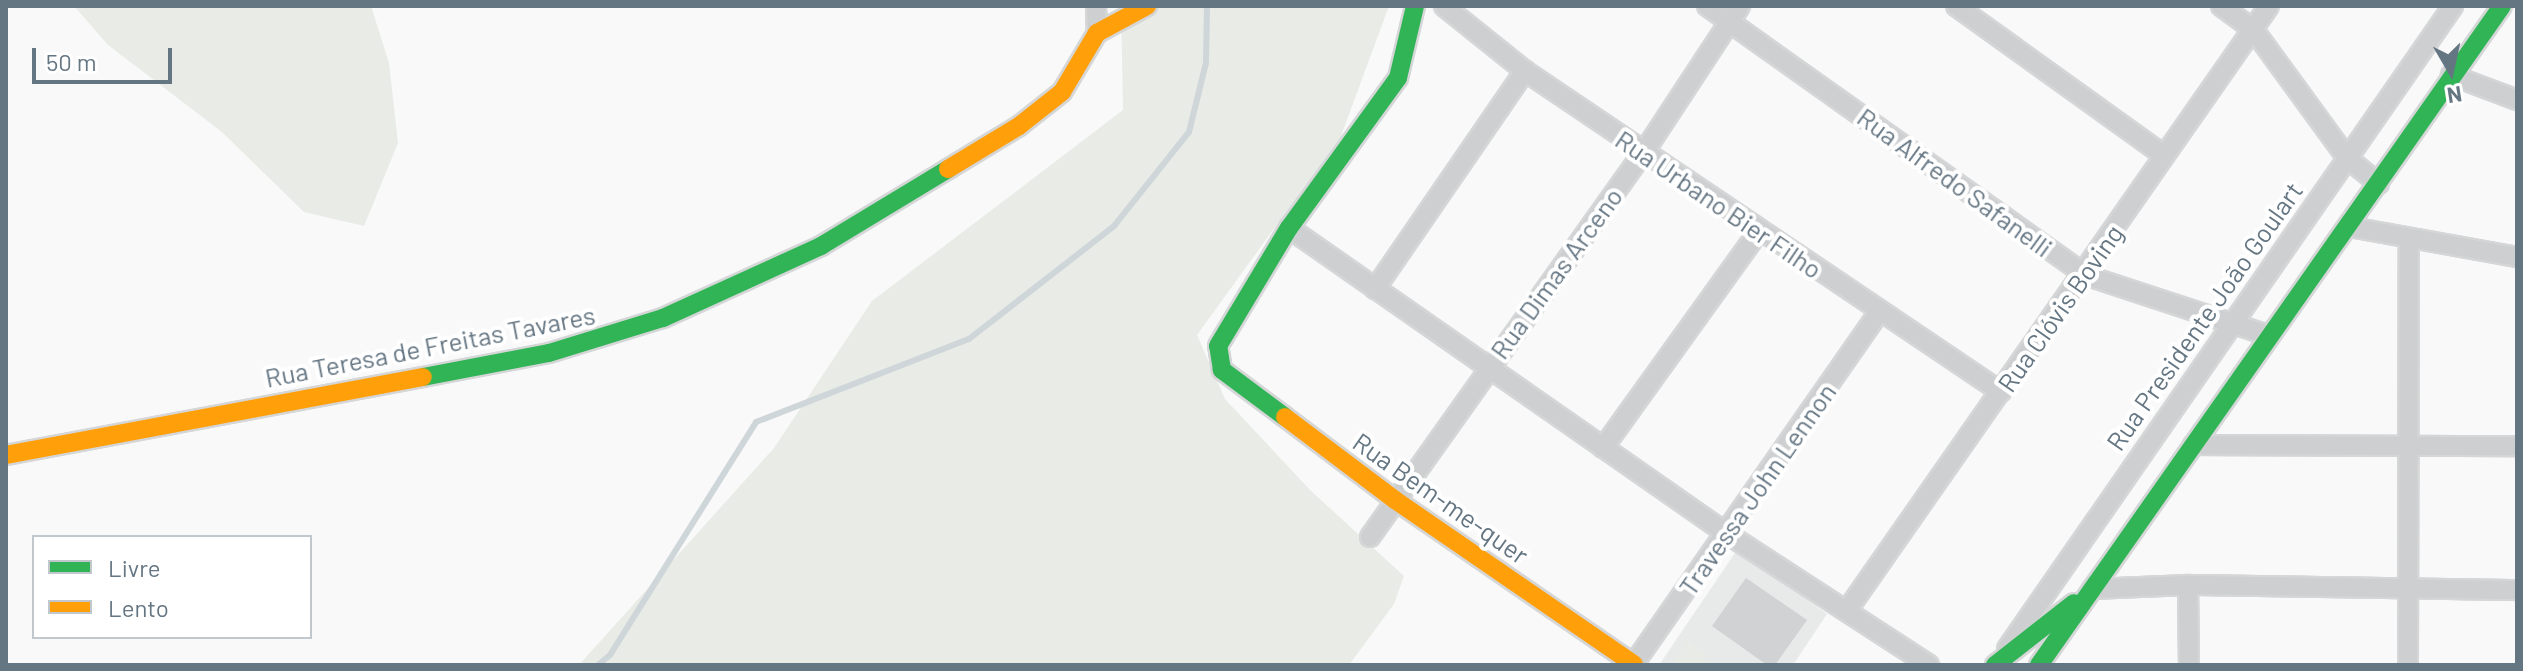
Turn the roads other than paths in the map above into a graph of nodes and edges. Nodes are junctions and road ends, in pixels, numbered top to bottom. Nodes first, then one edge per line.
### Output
1 (1096, 6) edge
2 (1147, 6) edge
3 (1415, 6) edge
4 (1444, 6) edge
5 (1707, 6) edge
6 (1956, 6) edge
7 (2221, 6) edge
8 (2269, 6) edge
9 (2453, 6) edge
10 (2502, 6) edge
11 (1735, 13) edge
12 (2253, 29) junction
13 (1097, 33) junction
14 (1525, 71) junction
15 (2451, 75) junction
16 (2517, 100) edge
17 (1644, 152) junction
18 (2163, 155) junction
19 (2347, 158) junction
20 (2379, 184) junction
21 (2350, 227) junction
22 (1289, 228) junction
23 (1759, 231) junction
24 (2409, 240) junction
25 (2517, 257) edge
26 (2085, 275) junction
27 (1375, 289) junction
28 (1879, 312) junction
29 (2230, 324) junction
30 (2268, 335) junction
31 (1488, 368) junction
32 (2001, 392) junction
33 (2409, 444) junction
34 (2193, 445) junction
35 (2517, 446) edge
36 (1603, 448) junction
37 (6, 455) edge
38 (1395, 500) junction
39 (1726, 533) junction
40 (1370, 537) dead end
41 (2188, 585) junction
42 (2409, 586) junction
43 (2092, 589) junction
44 (2517, 590) edge
45 (1848, 609) junction
46 (1998, 661) edge
47 (1634, 665) edge
48 (1929, 665) edge
49 (2039, 665) edge
50 (2189, 665) edge
51 (2408, 665) edge

1 - 13 street
2 - 13 street
3 - 22 street
4 - 14 street, Rua Urbano Bier Filho
5 - 11 street, Rua Alfredo Safanelli
6 - 18 street
7 - 12 street
8 - 12 street, Rua Clóvis Boving
9 - 19 street, Rua Presidente João Goulart
10 - 15 street, Rua Presidente João Goulart
11 - 17 street, Rua Dimas Arceno
11 - 26 street, Rua Alfredo Safanelli
12 - 18 street, Rua Clóvis Boving
12 - 19 street
13 - 37 street, Rua Teresa de Freitas Tavares
14 - 17 street, Rua Urbano Bier Filho
14 - 27 street
15 - 16 street
15 - 20 street, Rua Presidente João Goulart
17 - 23 street, Rua Urbano Bier Filho
17 - 31 street, Rua Dimas Arceno
18 - 26 street, Rua Clóvis Boving
19 - 20 street
19 - 29 street, Rua Presidente João Goulart
20 - 21 street, Rua Presidente João Goulart
21 - 24 street
21 - 30 street, Rua Presidente João Goulart
22 - 27 street
22 - 38 street, Rua Bem-me-quer
23 - 28 street, Rua Urbano Bier Filho
23 - 36 street
24 - 25 street
24 - 33 street
26 - 29 street, Rua Alfredo Safanelli
26 - 32 street, Rua Clóvis Boving
27 - 31 street
28 - 32 street, Rua Urbano Bier Filho
28 - 39 street, Travessa John Lennon
29 - 30 street, Rua Alfredo Safanelli
29 - 46 street, Rua Presidente João Goulart
30 - 34 street, Rua Presidente João Goulart
31 - 36 street
31 - 38 street, Rua Dimas Arceno
32 - 45 street, Rua Clóvis Boving
33 - 34 street
33 - 35 street
33 - 42 street
34 - 43 street, Rua Presidente João Goulart
36 - 39 street
38 - 40 street, Rua Dimas Arceno
38 - 47 street, Rua Bem-me-quer
39 - 45 street
39 - 47 street, Travessa John Lennon
41 - 42 street
41 - 43 street
41 - 50 street
42 - 44 street
42 - 51 street
43 - 46 street, Rua Presidente João Goulart
43 - 49 street, Rua Presidente João Goulart
45 - 48 street

